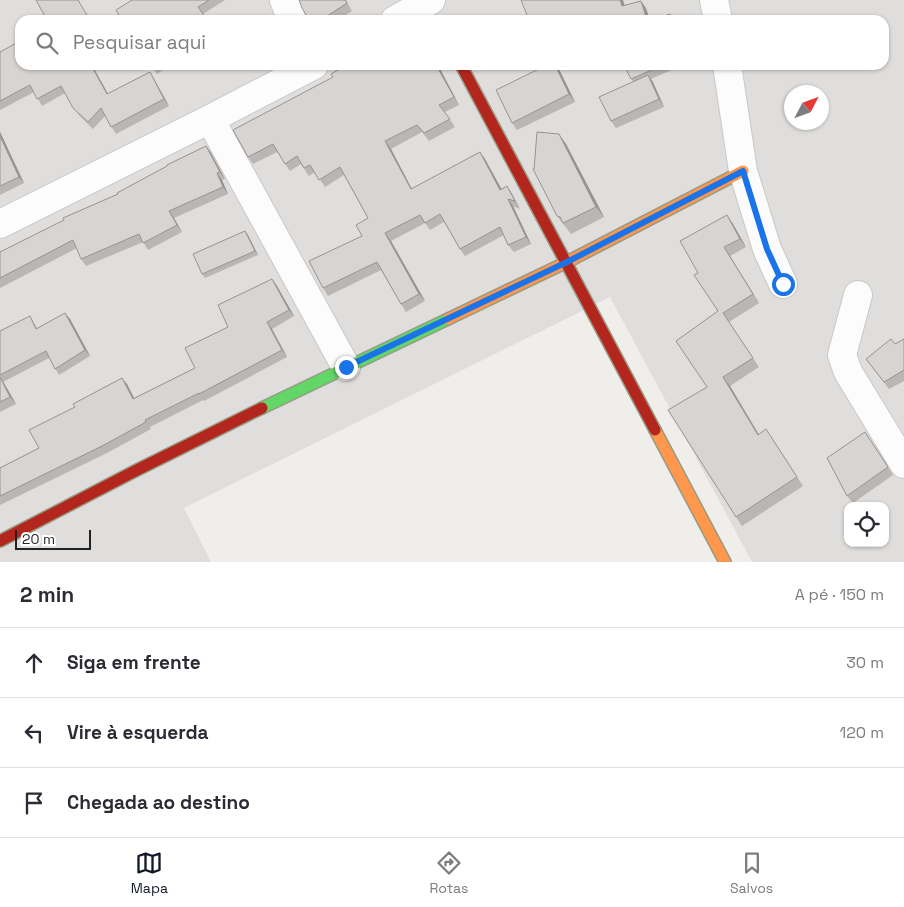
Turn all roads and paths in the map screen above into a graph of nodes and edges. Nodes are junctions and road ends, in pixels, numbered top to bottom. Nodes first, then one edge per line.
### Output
1 (284, 0) edge
2 (714, 0) edge
3 (431, 7) edge
4 (290, 15) edge
5 (408, 15) edge
6 (717, 15) edge
7 (303, 70) edge
8 (464, 70) edge
9 (728, 70) edge
10 (210, 119) junction
11 (743, 171) junction
12 (0, 224) edge
13 (567, 262) junction
14 (783, 284) dead end
15 (858, 294) dead end
16 (346, 367) junction
17 (904, 464) edge
18 (0, 542) edge
19 (724, 562) edge

1 - 4 street
2 - 6 street
3 - 5 street
7 - 10 street
8 - 13 street
9 - 11 street
10 - 12 street
10 - 16 street
11 - 13 street
11 - 14 street
13 - 16 street
13 - 19 street
15 - 17 street
16 - 18 street

